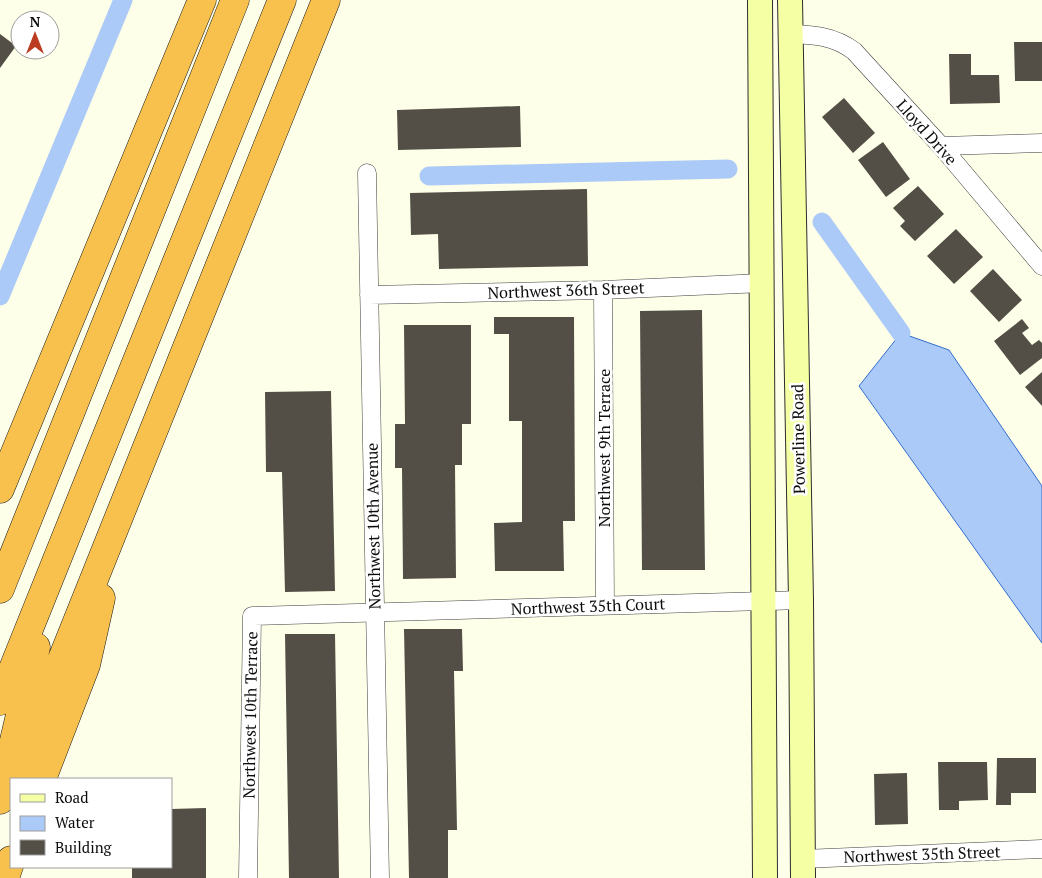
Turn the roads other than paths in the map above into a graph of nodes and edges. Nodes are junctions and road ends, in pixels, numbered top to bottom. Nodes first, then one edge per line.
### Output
1 (202, 0) edge
2 (236, 0) edge
3 (282, 0) edge
4 (326, 0) edge
5 (760, 0) edge
6 (790, 0) edge
7 (790, 34) junction
8 (1042, 143) edge
9 (942, 146) junction
10 (367, 173) dead end
11 (1042, 266) edge
12 (763, 283) junction
13 (603, 290) junction
14 (369, 295) junction
15 (0, 489) edge
16 (121, 511) junction
17 (58, 555) junction
18 (0, 589) edge
19 (762, 600) junction
20 (801, 600) junction
21 (605, 605) junction
22 (375, 614) junction
23 (0, 701) edge
24 (14, 778) edge
25 (42, 778) edge
26 (10, 790) edge
27 (0, 800) edge
28 (0, 815) edge
29 (1042, 849) edge
30 (10, 863) edge
31 (803, 868) edge
32 (5, 878) edge
33 (248, 878) edge
34 (380, 878) edge
35 (765, 878) edge

1 - 15 highway
2 - 18 highway
3 - 17 highway
4 - 16 highway
5 - 12 main road
6 - 7 main road, Powerline Road
7 - 9 street, Lloyd Drive
7 - 20 main road, Powerline Road
8 - 9 street
9 - 11 street, Lloyd Drive
10 - 14 street, Northwest 10th Avenue
12 - 13 street, Northwest 36th Street
12 - 19 main road
13 - 14 street, Northwest 36th Street
13 - 21 street, Northwest 9th Terrace
14 - 22 street, Northwest 10th Avenue
16 - 24 highway
16 - 25 highway
17 - 23 highway
17 - 27 highway
19 - 20 street, Northwest 35th Court
19 - 21 street, Northwest 35th Court
19 - 35 main road
20 - 31 main road, Powerline Road
21 - 22 street, Northwest 35th Court
22 - 33 street, Northwest 10th Terrace
22 - 34 street, Northwest 10th Avenue
26 - 28 highway
29 - 31 street, Northwest 35th Street
30 - 32 highway

